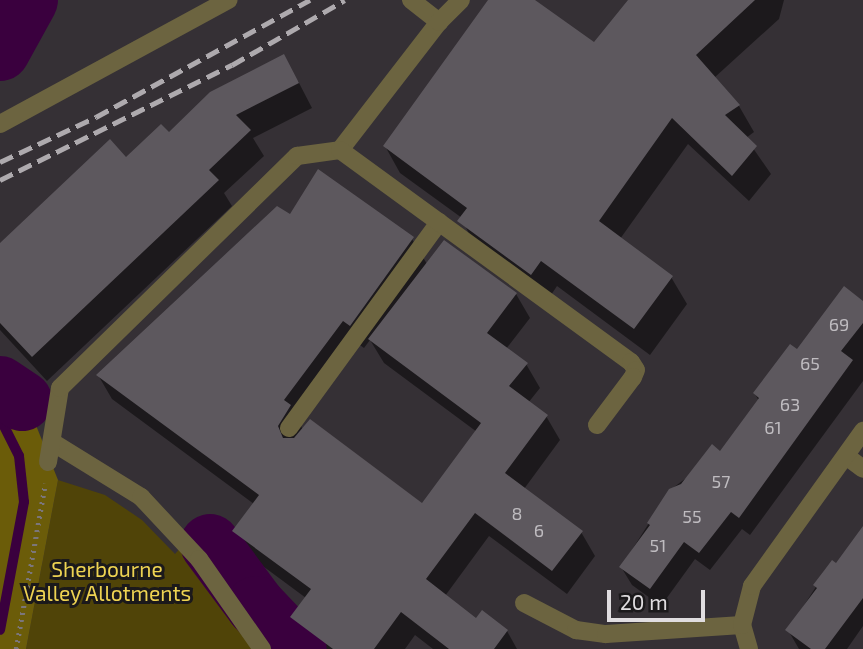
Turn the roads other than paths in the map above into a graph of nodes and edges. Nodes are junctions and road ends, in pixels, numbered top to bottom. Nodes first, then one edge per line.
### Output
1 (228, 0) edge
2 (411, 0) edge
3 (461, 0) edge
4 (439, 22) junction
5 (0, 124) edge
6 (340, 150) junction
7 (439, 222) junction
8 (597, 425) dead end
9 (289, 428) dead end
10 (863, 431) edge
11 (52, 442) junction
12 (846, 456) junction
13 (48, 462) road end
14 (863, 469) edge
15 (524, 603) dead end
16 (742, 625) junction
17 (619, 641) edge
18 (262, 649) edge
19 (749, 649) edge

1 - 5 street
2 - 4 street
3 - 4 street
4 - 6 street
6 - 7 street
6 - 11 street
7 - 8 street
7 - 9 street
10 - 12 street
11 - 13 street
11 - 18 street
12 - 14 street
12 - 16 street
15 - 17 street
16 - 17 street
16 - 19 street

